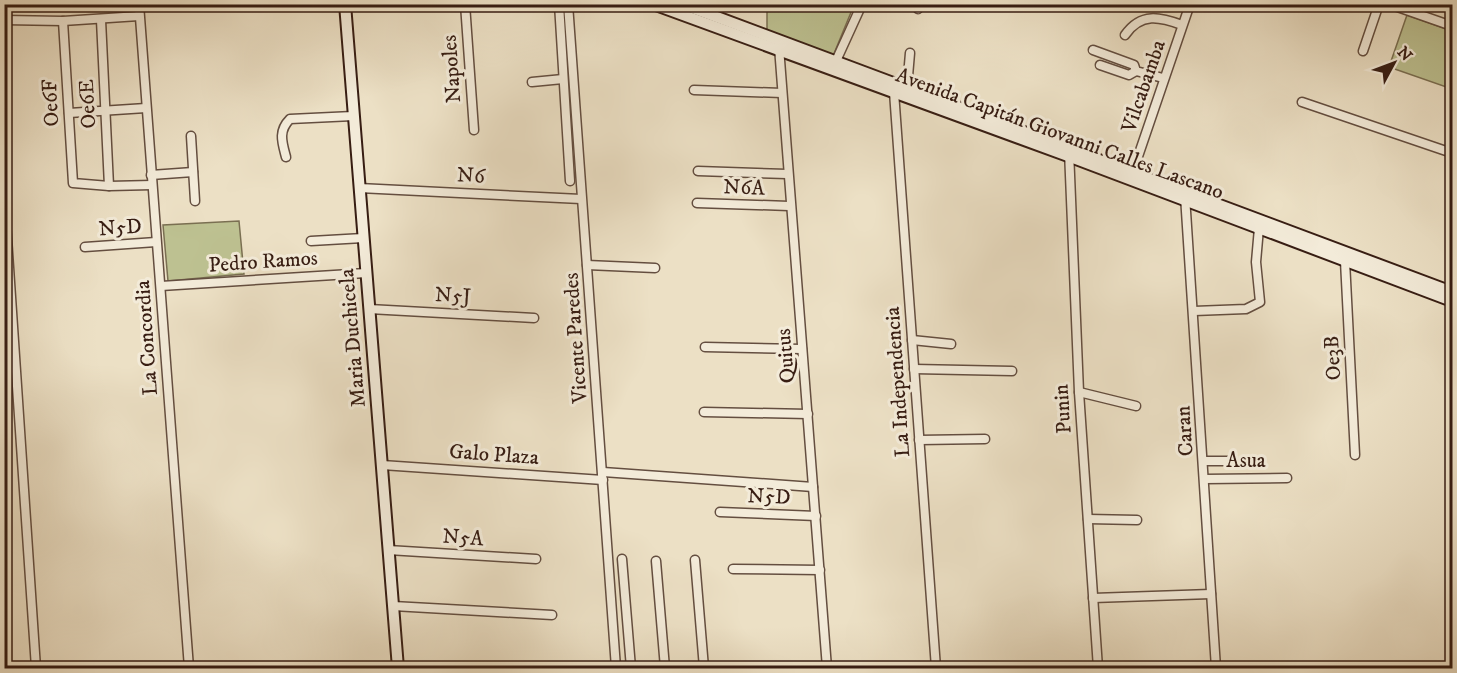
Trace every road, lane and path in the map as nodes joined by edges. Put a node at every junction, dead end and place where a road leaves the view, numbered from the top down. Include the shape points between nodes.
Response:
1 (139, 4) edge
2 (345, 4) edge
3 (465, 4) edge
4 (559, 4) edge
5 (568, 4) edge
6 (682, 4) edge
7 (862, 4) edge
8 (1190, 4) edge
9 (1379, 4) edge
10 (1389, 4) edge
11 (655, 5) edge
12 (140, 16) junction
13 (4, 20) edge
14 (101, 20) junction
15 (63, 21) junction
16 (1182, 25) junction
17 (1452, 26) edge
18 (1125, 35) dead end
19 (780, 46) junction
20 (1093, 50) dead end
21 (1363, 51) dead end
22 (910, 53) dead end
23 (836, 61) junction
24 (1100, 65) dead end
25 (1136, 71) junction
26 (563, 78) junction
27 (1164, 78) junction
28 (532, 82) dead end
29 (907, 88) junction
30 (694, 90) dead end
31 (894, 92) junction
32 (782, 93) junction
33 (1302, 102) dead end
34 (146, 108) junction
35 (106, 109) junction
36 (69, 113) junction
37 (353, 116) junction
38 (474, 130) dead end
39 (191, 136) dead end
40 (1069, 152) junction
41 (1452, 153) edge
42 (286, 158) dead end
43 (698, 171) dead end
44 (193, 172) junction
45 (787, 174) junction
46 (151, 175) junction
47 (1131, 176) junction
48 (570, 182) dead end
49 (152, 185) junction
50 (109, 186) junction
51 (359, 188) junction
52 (4, 193) edge
53 (1185, 196) junction
54 (582, 199) junction
55 (195, 201) dead end
56 (697, 203) dead end
57 (789, 206) junction
58 (1259, 228) junction
59 (363, 238) junction
60 (311, 241) dead end
61 (156, 242) junction
62 (85, 247) dead end
63 (1345, 261) junction
64 (587, 265) junction
65 (655, 268) dead end
66 (366, 273) junction
67 (161, 286) junction
68 (1452, 292) edge
69 (1452, 301) edge
70 (369, 309) junction
71 (1194, 311) junction
72 (534, 318) dead end
73 (912, 340) junction
74 (951, 344) dead end
75 (705, 347) dead end
76 (802, 349) junction
77 (914, 369) junction
78 (1012, 371) dead end
79 (1079, 392) junction
80 (1136, 406) dead end
81 (704, 412) dead end
82 (808, 414) junction
83 (985, 439) dead end
84 (919, 440) junction
85 (1354, 454) dead end
86 (1204, 461) junction
87 (1234, 461) dead end
88 (382, 465) junction
89 (603, 476) junction
90 (1287, 478) dead end
91 (1205, 479) junction
92 (813, 487) junction
93 (720, 512) dead end
94 (816, 516) junction
95 (1088, 519) junction
96 (1137, 520) dead end
97 (388, 550) junction
98 (536, 559) dead end
99 (622, 559) dead end
100 (694, 560) dead end
101 (656, 561) dead end
102 (733, 569) dead end
103 (820, 570) junction
104 (1211, 594) junction
105 (1093, 598) junction
106 (393, 606) junction
107 (552, 615) dead end
108 (36, 669) edge
109 (189, 669) edge
110 (398, 669) edge
111 (616, 669) edge
112 (631, 669) edge
113 (665, 669) edge
114 (704, 669) edge
115 (827, 669) edge
116 (936, 669) edge
117 (1098, 669) edge
118 (1216, 669) edge

1 - 12 street, La Concordia
2 - 37 main road, Maria Duchicela
3 - 38 street, Napoles
4 - 26 street
5 - 54 street, Vicente Paredes
6 - 19 main road, Avenida Capitán Giovanni Calles Lascano
7 - 23 street
8 - 16 street, Vilcabamba
9 - 21 street
10 - 17 street
11 - 19 main road, Avenida Capitán Giovanni Calles Lascano
12 - 14 street
12 - 34 street, La Concordia
13 - 15 street
14 - 15 street
14 - 35 street, Oe6E
15 - 36 street, Oe6F
16 - 18 street via 1152,17 1131,27
16 - 27 street, Vilcabamba
19 - 23 main road, Avenida Capitán Giovanni Calles Lascano
19 - 31 main road, Avenida Capitán Giovanni Calles Lascano
19 - 32 street, Quitus
20 - 25 street via 1134,65
22 - 29 street
23 - 29 main road, Avenida Capitán Giovanni Calles Lascano
24 - 25 street via 1129,75
25 - 27 street
26 - 28 street
26 - 48 street
27 - 47 street, Vilcabamba
29 - 40 main road, Avenida Capitán Giovanni Calles Lascano
30 - 32 street
31 - 40 main road, Avenida Capitán Giovanni Calles Lascano
31 - 73 street, La Independencia
32 - 45 street, Quitus
33 - 41 street
34 - 35 street
34 - 46 street, La Concordia
35 - 36 street
35 - 50 street, Oe6E
36 - 50 street, Oe6F via 73,182
37 - 42 street via 290,119 281,136
37 - 51 main road, Maria Duchicela
39 - 44 street
40 - 47 main road, Avenida Capitán Giovanni Calles Lascano
40 - 79 street, Punin
43 - 45 street
44 - 46 street
44 - 55 street
45 - 57 street, Quitus
46 - 49 street, La Concordia
47 - 53 main road, Avenida Capitán Giovanni Calles Lascano
49 - 50 street
49 - 61 street, La Concordia
51 - 54 street, N6
51 - 59 main road, Maria Duchicela
52 - 108 street
53 - 58 main road, Avenida Capitán Giovanni Calles Lascano
53 - 68 main road, Avenida Capitán Giovanni Calles Lascano
53 - 71 street, Caran
54 - 64 street, Vicente Paredes
56 - 57 street, N6A
57 - 76 street, Quitus
58 - 63 main road, Avenida Capitán Giovanni Calles Lascano
58 - 71 street via 1256,252 1260,302 1246,309
59 - 60 street
59 - 66 main road, Maria Duchicela
61 - 62 street, N5D
61 - 67 street, La Concordia
63 - 69 main road, Avenida Capitán Giovanni Calles Lascano
63 - 85 street, Oe3B
64 - 65 street
64 - 89 street, Vicente Paredes
66 - 67 street, Pedro Ramos
66 - 70 main road, Maria Duchicela
67 - 109 street, La Concordia
70 - 72 street, N5J
70 - 88 main road, Maria Duchicela
71 - 86 street, Caran
73 - 74 street
73 - 77 street, La Independencia
75 - 76 street
76 - 82 street, Quitus
77 - 78 street
77 - 84 street, La Independencia
79 - 80 street
79 - 95 street, Punin
81 - 82 street
82 - 92 street, Quitus
83 - 84 street
84 - 116 street, La Independencia
86 - 87 street
86 - 91 street, Caran
88 - 89 street, Galo Plaza
88 - 97 main road, Maria Duchicela
89 - 92 street, Galo Plaza
89 - 111 street, Vicente Paredes
90 - 91 street, Asua
91 - 104 street, Caran
92 - 94 street, Quitus
93 - 94 street, N5D
94 - 103 street, Quitus
95 - 96 street
95 - 105 street, Punin
97 - 98 street, N5A
97 - 106 main road, Maria Duchicela
99 - 112 street
100 - 114 street
101 - 113 street
102 - 103 street
103 - 115 street, Quitus
104 - 105 street
104 - 118 street, Caran
105 - 117 street, Punin
106 - 107 street
106 - 110 main road, Maria Duchicela

